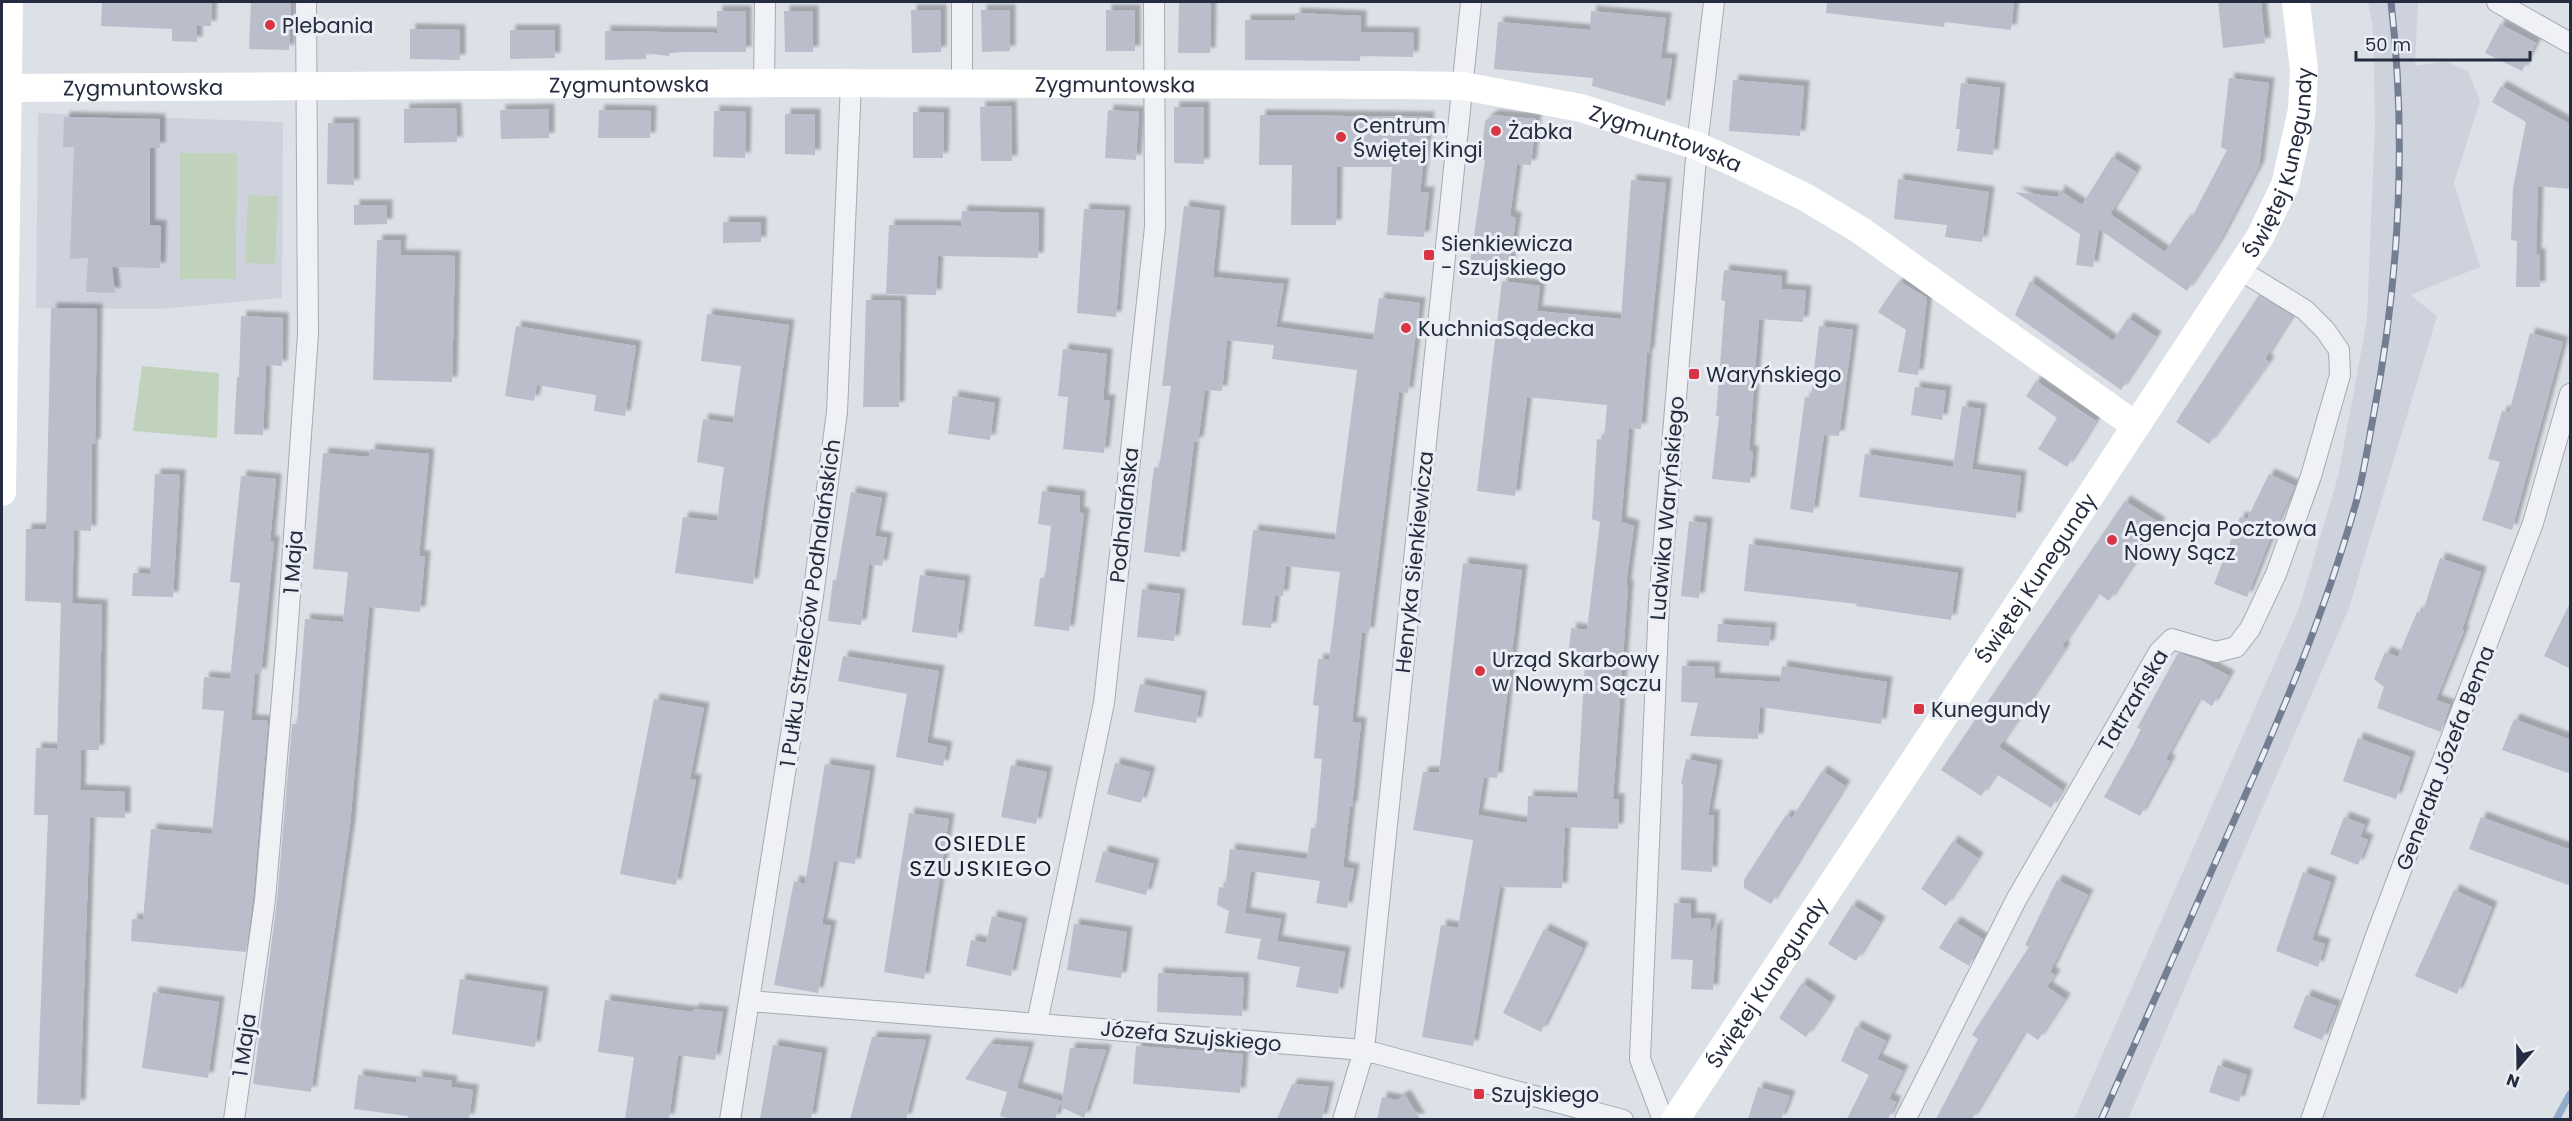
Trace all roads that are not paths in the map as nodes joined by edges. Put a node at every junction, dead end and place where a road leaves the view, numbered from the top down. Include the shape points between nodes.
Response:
1 (9, 2) edge
2 (306, 2) edge
3 (765, 2) edge
4 (962, 2) edge
5 (1154, 2) edge
6 (1471, 2) edge
7 (1714, 2) edge
8 (2296, 2) edge
9 (2497, 2) edge
10 (2571, 43) edge
11 (850, 83) junction
12 (764, 84) junction
13 (962, 84) junction
14 (1154, 85) junction
15 (308, 86) junction
16 (1463, 86) junction
17 (5, 88) edge
18 (1697, 146) junction
19 (2240, 270) junction
20 (2571, 394) edge
21 (2136, 426) junction
22 (2, 492) edge
23 (750, 1001) junction
24 (1037, 1023) junction
25 (1364, 1050) junction
26 (234, 1119) edge
27 (730, 1119) edge
28 (1343, 1119) edge
29 (1623, 1119) edge
30 (1663, 1119) edge
31 (1675, 1119) edge
32 (1905, 1119) edge
33 (2311, 1119) edge

1 - 17 main road
2 - 15 street, 1 Maja
3 - 12 street
4 - 13 street
5 - 14 street, Podhalańska
6 - 16 street, Henryka Sienkiewicza
7 - 18 street, Ludwika Waryńskiego
8 - 19 main road, Świętej Kunegundy via 2305,84 2297,135 2285,184
9 - 10 street
11 - 12 main road, Zygmuntowska
11 - 13 main road, Zygmuntowska
11 - 23 street, 1 Pułku Strzelców Podhalańskich via 837,412 813,596
12 - 15 main road, Zygmuntowska
13 - 14 main road, Zygmuntowska
14 - 16 main road, Zygmuntowska
14 - 24 street, Podhalańska via 1155,227 1104,703
15 - 17 main road, Zygmuntowska
15 - 26 street, 1 Maja via 308,334 286,651 265,900
16 - 18 main road, Zygmuntowska via 1581,108
16 - 25 street, Henryka Sienkiewicza
17 - 22 main road
18 - 21 main road, Zygmuntowska via 1805,196 1860,230
18 - 30 street, Ludwika Waryńskiego via 1659,602 1640,1059
19 - 21 main road, Świętej Kunegundy
19 - 32 street, Tatrzańska via 2305,310 2339,350 2340,375 2311,476 2276,574 2250,629 2236,646 2216,652 2172,639 2159,652 2016,900
20 - 33 street, Generała Józefa Bema via 2530,533 2377,933
21 - 31 main road, Świętej Kunegundy
23 - 24 street, Józefa Szujskiego
23 - 27 street, 1 Pułku Strzelców Podhalańskich
24 - 25 street, Józefa Szujskiego
25 - 28 street, Henryka Sienkiewicza
25 - 29 street, Józefa Szujskiego

